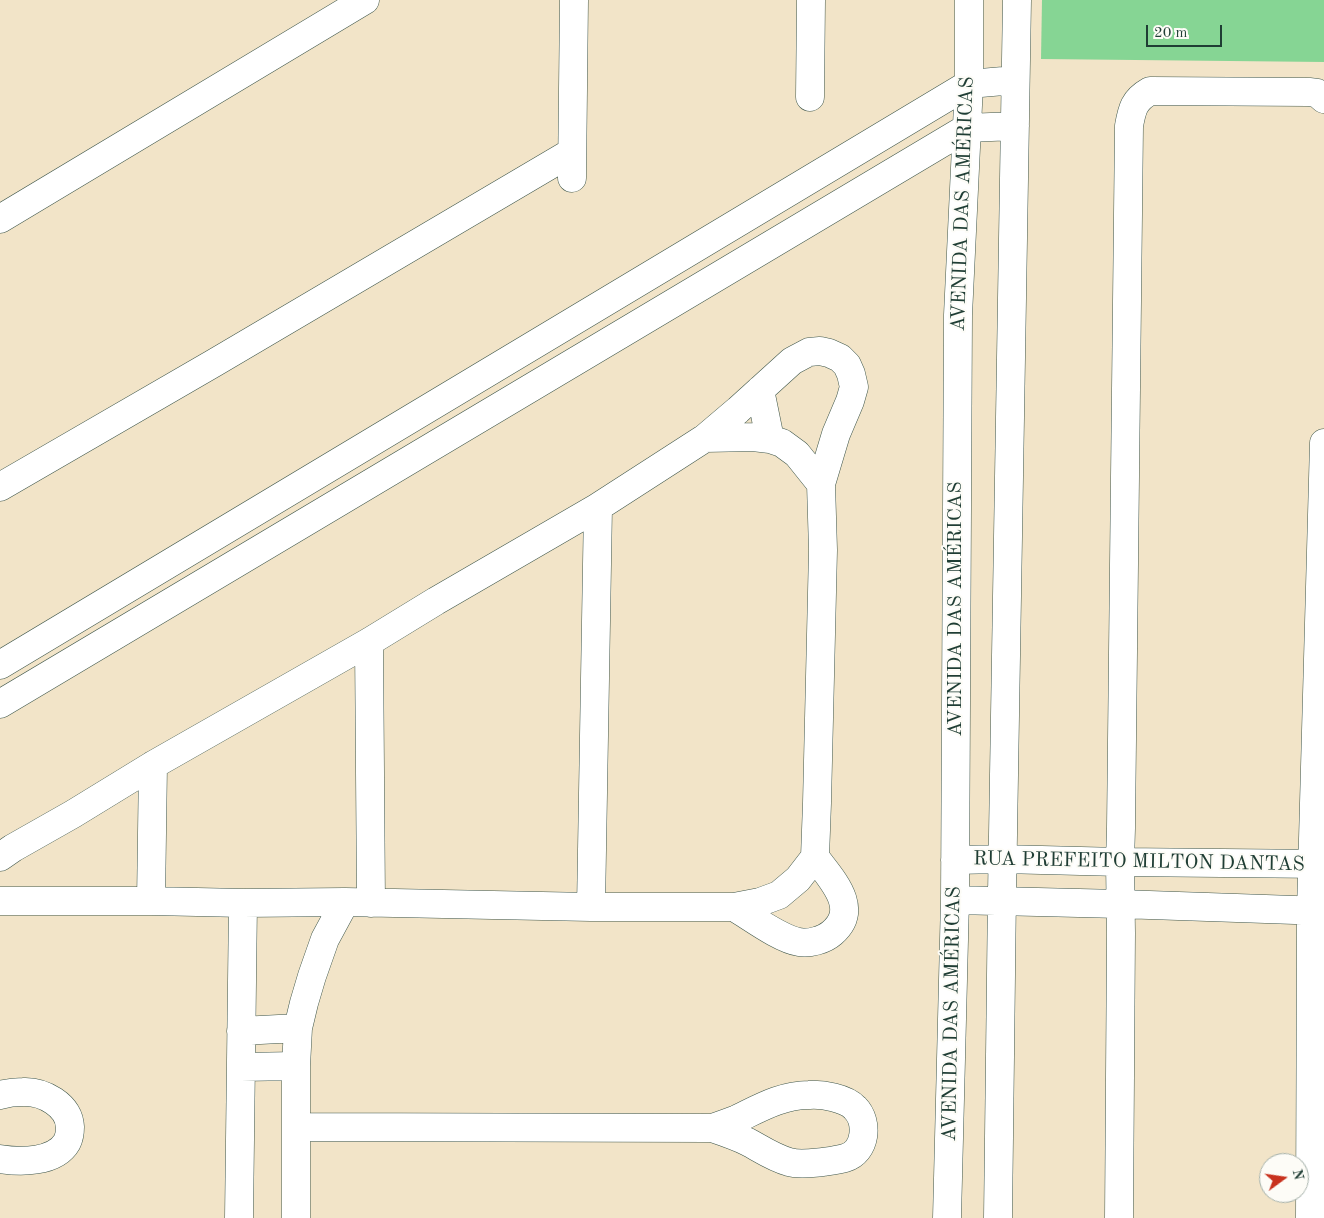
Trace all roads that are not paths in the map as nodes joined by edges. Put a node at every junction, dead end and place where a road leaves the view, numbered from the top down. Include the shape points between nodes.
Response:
1 (365, 0) edge
2 (574, 0) edge
3 (811, 0) edge
4 (969, 0) edge
5 (1017, 0) edge
6 (1016, 80) junction
7 (969, 84) junction
8 (810, 96) dead end
9 (1324, 99) edge
10 (1015, 126) junction
11 (967, 128) junction
12 (572, 152) junction
13 (572, 178) dead end
14 (0, 219) edge
15 (760, 390) junction
16 (706, 438) junction
17 (770, 439) junction
18 (1324, 443) edge
19 (821, 484) junction
20 (0, 487) edge
21 (598, 507) junction
22 (369, 642) junction
23 (0, 665) edge
24 (0, 704) edge
25 (153, 765) junction
26 (0, 857) edge
27 (815, 857) junction
28 (1317, 858) edge
29 (1002, 859) junction
30 (955, 860) junction
31 (1120, 862) junction
32 (779, 895) junction
33 (955, 900) junction
34 (0, 901) edge
35 (150, 901) junction
36 (344, 902) junction
37 (1002, 902) junction
38 (243, 903) junction
39 (372, 903) junction
40 (1120, 904) junction
41 (591, 907) junction
42 (734, 907) junction
43 (1318, 911) edge
44 (778, 933) junction
45 (298, 1028) junction
46 (242, 1031) junction
47 (296, 1066) junction
48 (241, 1067) junction
49 (0, 1095) edge
50 (296, 1126) junction
51 (712, 1128) junction
52 (0, 1159) edge
53 (239, 1218) edge
54 (296, 1218) edge
55 (947, 1218) edge
56 (998, 1218) edge
57 (1119, 1218) edge
58 (1310, 1218) edge

1 - 14 street
2 - 12 street
3 - 8 street
4 - 7 street, AVENIDA DAS AMÉRICAS
5 - 6 street
6 - 7 street
6 - 10 street
7 - 11 street, AVENIDA DAS AMÉRICAS
7 - 23 street
9 - 31 street via 1309,92 1150,92 1143,95 1131,113
10 - 11 street
10 - 29 street
11 - 24 street
11 - 30 street, AVENIDA DAS AMÉRICAS via 958,315
12 - 13 street
12 - 20 street
15 - 16 street
15 - 17 street
15 - 19 street via 792,361 809,352 829,353 847,364 854,387
16 - 17 street
16 - 21 street
17 - 19 street via 797,454
18 - 28 street
19 - 27 street via 823,550
21 - 22 street
21 - 41 street
22 - 25 street
22 - 39 street
25 - 26 street
25 - 35 street
27 - 32 street via 798,879
27 - 44 street via 842,898 844,914 840,924 829,936 806,942
28 - 31 street, RUA PREFEITO MILTON DANTAS
28 - 43 street
29 - 30 street, RUA PREFEITO MILTON DANTAS
29 - 31 street, RUA PREFEITO MILTON DANTAS
29 - 37 street
30 - 33 street, AVENIDA DAS AMÉRICAS
31 - 40 street
32 - 42 street
32 - 44 street
33 - 37 street, RUA PREFEITO MILTON DANTAS
33 - 55 street, AVENIDA DAS AMÉRICAS
34 - 35 street
35 - 38 street
36 - 38 street
36 - 39 street
36 - 45 street via 325,940
37 - 40 street, RUA PREFEITO MILTON DANTAS
37 - 56 street
38 - 46 street
39 - 41 street
40 - 43 street, RUA PREFEITO MILTON DANTAS
40 - 57 street
41 - 42 street
42 - 44 street
43 - 58 street
45 - 46 street
45 - 47 street
46 - 48 street
47 - 48 street
47 - 50 street
48 - 53 street
49 - 52 street via 25,1091 51,1099 67,1115 70,1133 60,1150 48,1157 16,1161
50 - 51 street
50 - 54 street
51 - 51 street via 734,1135 788,1162 800,1163 846,1158 859,1149 863,1138 862,1117 855,1108 824,1095 789,1097

